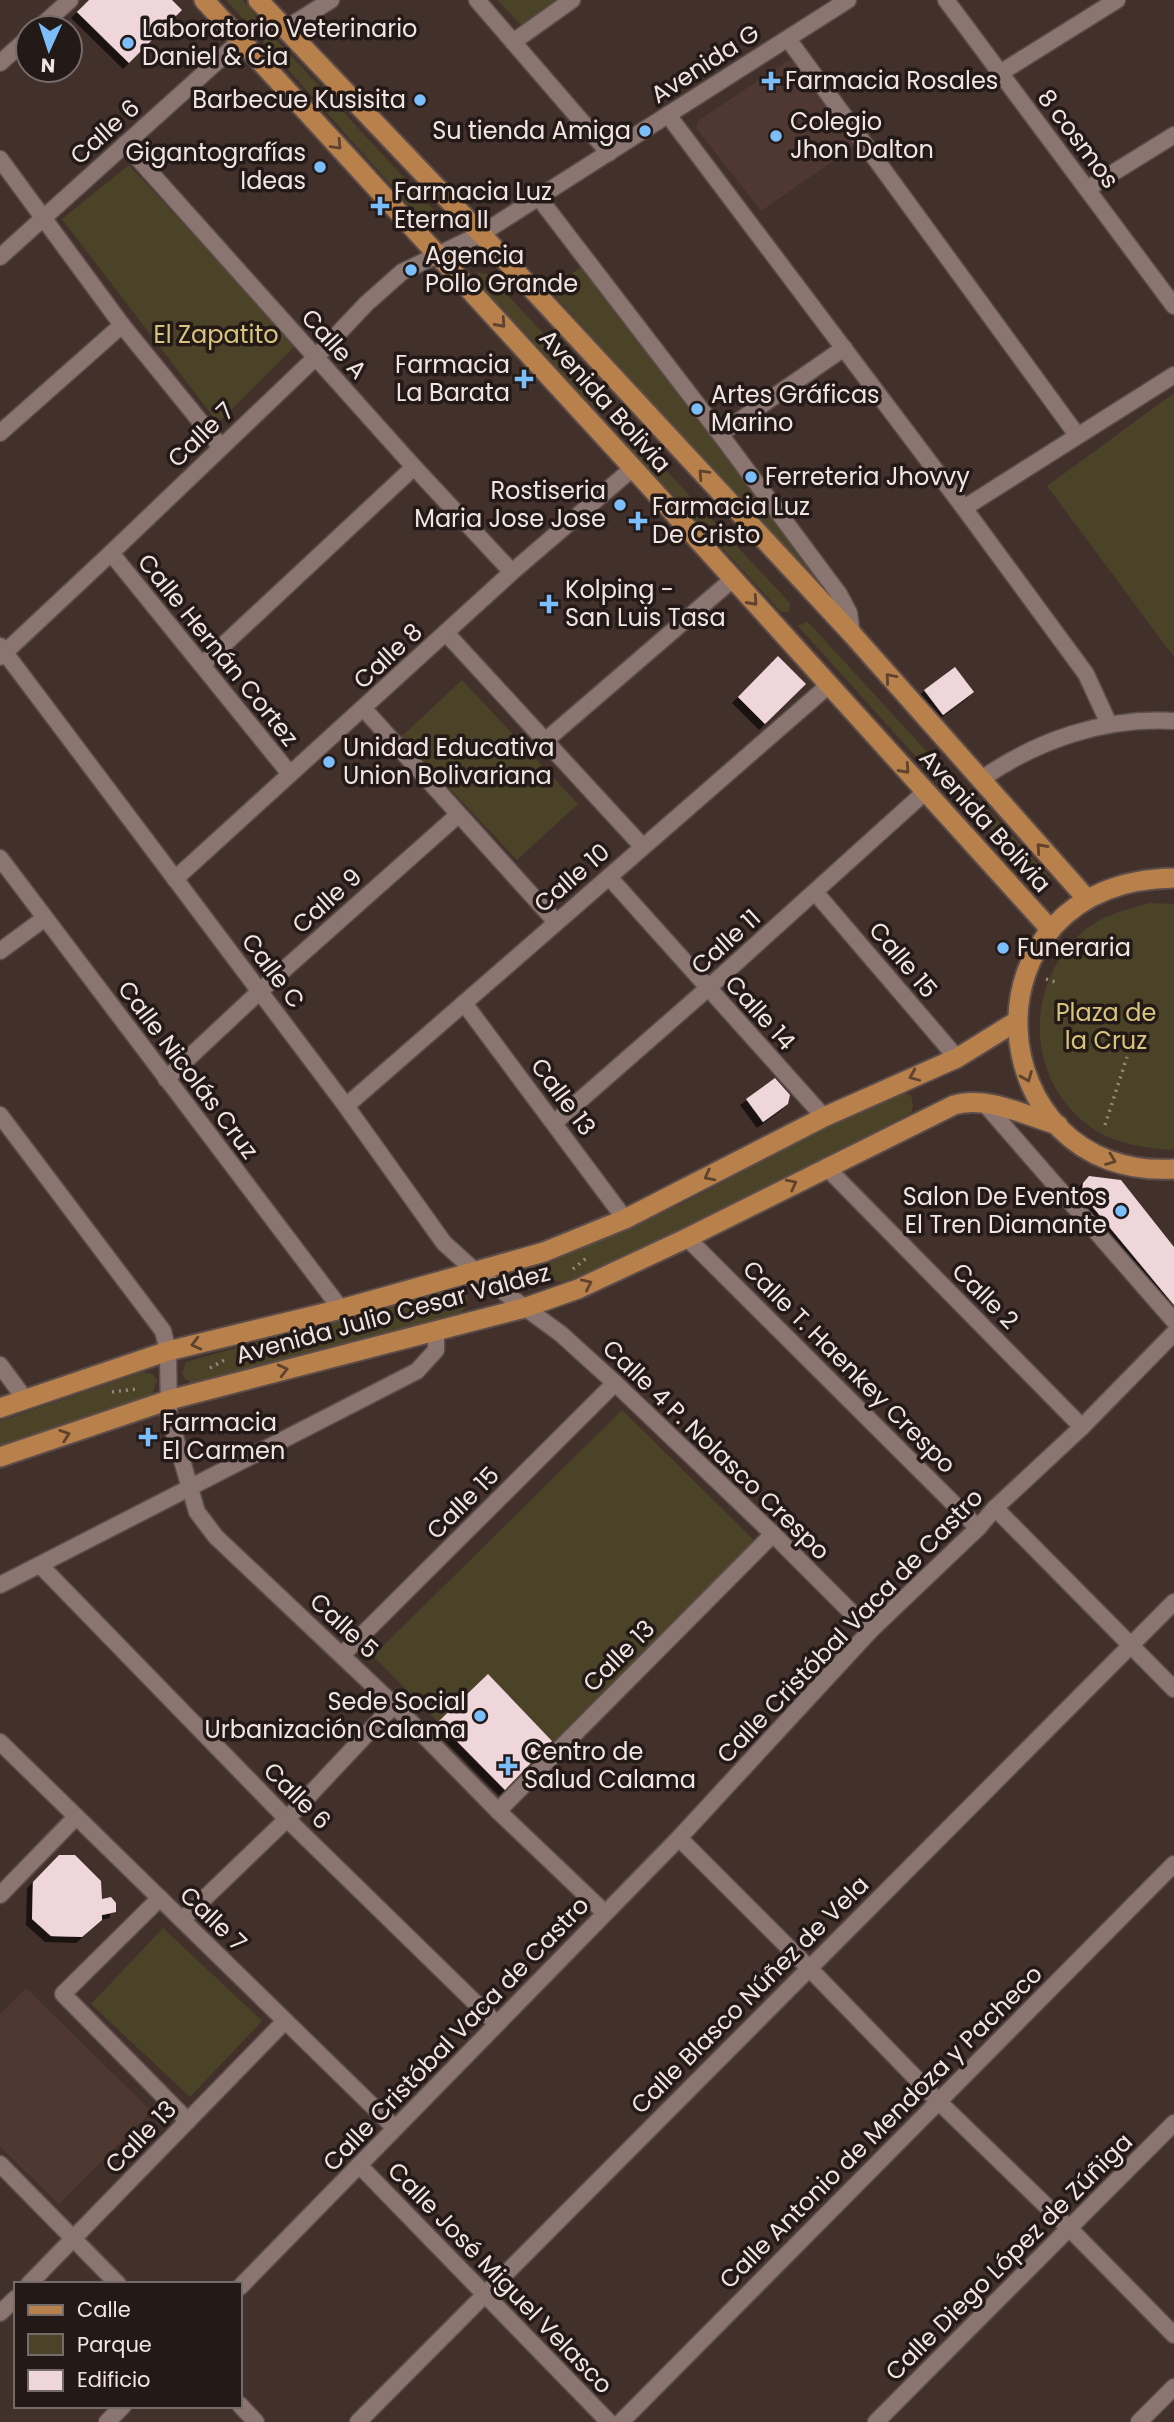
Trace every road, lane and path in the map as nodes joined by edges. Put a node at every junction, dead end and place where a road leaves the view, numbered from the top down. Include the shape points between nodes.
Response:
1 (70, 0) edge
2 (204, 0) edge
3 (258, 0) edge
4 (331, 0) edge
5 (477, 0) edge
6 (572, 0) edge
7 (848, 0) edge
8 (947, 0) edge
9 (1117, 0) edge
10 (54, 14) edge
11 (285, 29) junction
12 (788, 38) junction
13 (241, 40) junction
14 (513, 42) junction
15 (14, 50) edge
16 (0, 63) edge
17 (1000, 73) junction
18 (668, 115) junction
19 (1174, 135) edge
20 (125, 145) junction
21 (609, 153) junction
22 (0, 159) edge
23 (1087, 189) junction
24 (539, 198) junction
25 (42, 219) junction
26 (481, 234) junction
27 (439, 255) junction
28 (0, 257) edge
29 (1173, 302) edge
30 (122, 325) junction
31 (844, 348) junction
32 (316, 357) junction
33 (1174, 375) edge
34 (0, 433) edge
35 (720, 435) junction
36 (1077, 435) junction
37 (221, 447) junction
38 (414, 467) junction
39 (633, 468) junction
40 (964, 509) junction
41 (111, 553) junction
42 (512, 572) junction
43 (733, 579) junction
44 (446, 634) junction
45 (852, 634) junction
46 (2, 652) edge
47 (202, 666) junction
48 (828, 685) junction
49 (364, 709) junction
50 (1174, 720) edge
51 (1109, 724) junction
52 (545, 741) junction
53 (290, 775) junction
54 (980, 780) junction
55 (925, 792) junction
56 (458, 815) junction
57 (643, 847) junction
58 (0, 859) edge
59 (608, 877) junction
60 (1174, 878) edge
61 (175, 879) junction
62 (815, 892) junction
63 (1087, 899) junction
64 (45, 918) junction
65 (556, 922) junction
66 (1051, 930) junction
67 (0, 951) edge
68 (707, 989) junction
69 (260, 991) junction
70 (464, 1003) junction
71 (1017, 1021) junction
72 (1127, 1057) dead end
73 (957, 1058) junction
74 (166, 1079) junction
75 (984, 1103) junction
76 (346, 1106) junction
77 (0, 1115) edge
78 (824, 1117) junction
79 (554, 1123) junction
80 (1058, 1125) junction
81 (1105, 1125) dead end
82 (826, 1167) junction
83 (1174, 1169) edge
84 (625, 1219) junction
85 (687, 1238) junction
86 (475, 1271) junction
87 (524, 1308) junction
88 (341, 1309) junction
89 (1174, 1321) edge
90 (436, 1331) junction
91 (1174, 1333) edge
92 (168, 1350) junction
93 (0, 1365) edge
94 (615, 1383) junction
95 (25, 1399) junction
96 (169, 1400) junction
97 (0, 1408) edge
98 (1082, 1427) junction
99 (0, 1457) edge
100 (188, 1489) junction
101 (995, 1508) junction
102 (978, 1528) junction
103 (773, 1534) junction
104 (40, 1565) junction
105 (0, 1585) edge
106 (1174, 1602) edge
107 (870, 1632) junction
108 (1130, 1646) junction
109 (342, 1656) junction
110 (1174, 1689) edge
111 (394, 1705) junction
112 (0, 1742) edge
113 (498, 1811) junction
114 (76, 1816) junction
115 (287, 1819) junction
116 (679, 1838) junction
117 (1174, 1864) edge
118 (0, 1895) edge
119 (160, 1898) junction
120 (605, 1913) junction
121 (182, 1920) junction
122 (809, 1968) junction
123 (285, 2021) junction
124 (497, 2024) junction
125 (939, 2102) junction
126 (188, 2120) junction
127 (1174, 2123) edge
128 (395, 2128) junction
129 (0, 2164) edge
130 (359, 2165) junction
131 (1070, 2229) junction
132 (73, 2239) junction
133 (31, 2282) edge
134 (116, 2282) edge
135 (242, 2285) edge
136 (484, 2294) junction
137 (14, 2300) edge
138 (0, 2314) edge
139 (1174, 2335) edge
140 (1174, 2387) edge
141 (242, 2407) edge
142 (120, 2408) edge
143 (107, 2422) edge
144 (256, 2422) edge
145 (358, 2422) edge
146 (609, 2422) edge
147 (621, 2422) edge
148 (876, 2422) edge
149 (1139, 2422) edge

1 - 10 street
2 - 13 main road, Avenida Bolivia
3 - 11 main road, Avenida Bolivia
4 - 11 street
5 - 14 street
6 - 14 street
7 - 12 street, Avenida G
8 - 17 street, 8 cosmos
9 - 17 street
11 - 26 main road, Avenida Bolivia
12 - 18 street, Avenida G
12 - 36 street
13 - 20 street, Calle 6
13 -> 27 main road, Avenida Bolivia
14 - 21 street
15 - 16 street
17 - 23 street, 8 cosmos
18 - 21 street, Avenida G
18 - 31 street
19 - 23 street
20 - 25 street, Calle 6
20 - 32 street, Calle A
21 - 24 street, Avenida G
22 - 25 street
23 - 29 street, 8 cosmos
24 - 26 street, Avenida G
24 - 35 street
25 - 28 street, Calle 6
25 - 30 street
26 - 27 street, Avenida G
45 -> 26 main road, Avenida Bolivia
27 - 32 street, Calle 7 via 402,272
27 -> 39 main road, Avenida Bolivia
30 - 34 street
30 - 37 street
31 - 35 street
31 - 40 street
32 - 37 street, Calle 7
32 - 38 street, Calle A
33 - 36 street
35 - 45 street via 839,594 849,613
36 - 40 street
37 - 41 street, Calle 7
38 - 42 street, Calle A
38 - 47 street
39 - 42 street, Calle 8
39 - 43 main road, Avenida Bolivia
40 - 51 street via 1086,674
41 - 46 street, Calle 7
41 - 47 street, Calle Hernán Cortez
42 - 44 street, Calle 8
43 -> 48 main road, Avenida Bolivia
43 - 52 street
44 - 49 street, Calle 8
44 - 52 street
54 -> 45 main road, Avenida Bolivia
46 - 61 street, Calle C
47 - 53 street, Calle Hernán Cortez
48 -> 55 main road, Avenida Bolivia
48 - 57 street, Calle 10
49 - 53 street, Calle 8
49 - 56 street
50 - 51 street
51 - 54 street via 1038,745
52 - 57 street
53 - 61 street, Calle 8
63 -> 54 main road, Avenida Bolivia
55 - 62 street, Calle 11
55 - 66 main road, Avenida Bolivia
56 - 65 street
56 - 69 street, Calle 9
57 - 59 street, Calle 10
58 - 64 street, Calle Nicolás Cruz
59 - 65 street, Calle 10
59 - 68 street, Calle 14
60 - 63 main road via 1126,882
61 - 69 street, Calle C
62 - 68 street, Calle 11
62 - 73 street, Calle 15
63 - 66 main road
64 - 67 street
64 - 74 street, Calle Nicolás Cruz
65 - 70 street, Calle 10
66 - 71 main road via 1026,972
68 - 78 street, Calle 14
68 - 79 street, Calle 11
69 - 74 street, Calle 9
69 - 76 street, Calle C
70 - 76 street, Calle 10
70 - 79 street, Calle 13
71 - 73 main road, Avenida Julio Cesar Valdez
71 -> 80 main road via 1023,1066 1037,1098
72 - 81 path
73 -> 78 main road, Avenida Julio Cesar Valdez
74 - 88 street, Calle Nicolás Cruz
75 - 80 main road, Avenida Julio Cesar Valdez
75 - 82 main road, Avenida Julio Cesar Valdez via 954,1105
75 - 89 street
76 - 86 street, Calle C via 444,1243
77 - 92 street via 163,1331
78 -> 84 main road, Avenida Julio Cesar Valdez
79 - 84 street, Calle 13
80 -> 83 main road via 1094,1153 1115,1162
85 -> 82 main road, Avenida Julio Cesar Valdez
82 - 98 street, Calle 2
84 - 86 main road, Avenida Julio Cesar Valdez via 544,1252
87 -> 85 main road, Avenida Julio Cesar Valdez via 578,1289
85 - 102 street, Calle T. Haenkey Crespo
86 - 87 street, Calle C
86 - 88 main road, Avenida Julio Cesar Valdez
87 - 90 main road, Avenida Julio Cesar Valdez
87 - 94 street, Calle 4 P. Nolasco Crespo
88 -> 92 main road, Avenida Julio Cesar Valdez
96 -> 90 main road, Avenida Julio Cesar Valdez
90 - 100 street via 436,1350 417,1371
91 - 98 street, Calle Cristóbal Vaca de Castro
92 - 95 main road, Avenida Julio Cesar Valdez
92 - 96 street, Calle 5
93 - 95 street
94 - 103 street, Calle 4 P. Nolasco Crespo
94 - 109 street, Calle 15
95 - 97 main road, Avenida Julio Cesar Valdez
99 -> 96 main road, Avenida Julio Cesar Valdez
96 - 100 street, Calle 5
98 - 101 street, Calle Cristóbal Vaca de Castro
100 - 104 street
100 - 109 street, Calle 5 via 197,1512 216,1537
101 - 102 street, Calle Cristóbal Vaca de Castro
101 - 108 street
102 - 107 street, Calle Cristóbal Vaca de Castro
103 - 107 street, Calle 4 P. Nolasco Crespo
103 - 113 street, Calle 13
104 - 105 street
104 - 115 street, Calle 6
106 - 108 street, Calle Blasco Núñez de Vela
107 - 116 street, Calle Cristóbal Vaca de Castro
108 - 110 street
108 - 122 street, Calle Blasco Núñez de Vela
109 - 111 street, Calle 5
111 - 113 street, Calle 5
111 - 115 street
112 - 114 street, Calle 7
113 - 120 street, Calle 5
114 - 118 street
114 - 119 street, Calle 7
115 - 121 street
115 - 124 street, Calle 6
116 - 120 street, Calle Cristóbal Vaca de Castro
116 - 122 street
117 - 125 street, Calle Antonio de Mendoza y Pacheco
119 - 121 street, Calle 7
119 - 126 street via 63,1994
120 - 124 street, Calle Cristóbal Vaca de Castro
121 - 123 street, Calle 7
122 - 125 street
122 - 136 street, Calle Blasco Núñez de Vela
123 - 126 street, Calle 13
123 - 128 street, Calle 7
124 - 128 street, Calle Cristóbal Vaca de Castro
125 - 131 street
125 - 147 street, Calle Antonio de Mendoza y Pacheco
126 - 132 street, Calle 13
127 - 131 street, Calle Diego López de Zúñiga
128 - 130 street, Calle Cristóbal Vaca de Castro
129 - 132 street
130 - 135 street, Calle Cristóbal Vaca de Castro
130 - 136 street, Calle José Miguel Velasco
131 - 139 street
131 - 148 street, Calle Diego López de Zúñiga
132 - 133 street, Calle 13
132 - 134 street
136 - 145 street, Calle Blasco Núñez de Vela
136 - 146 street, Calle José Miguel Velasco
137 - 138 street
140 - 149 street
141 - 144 street
142 - 143 street

